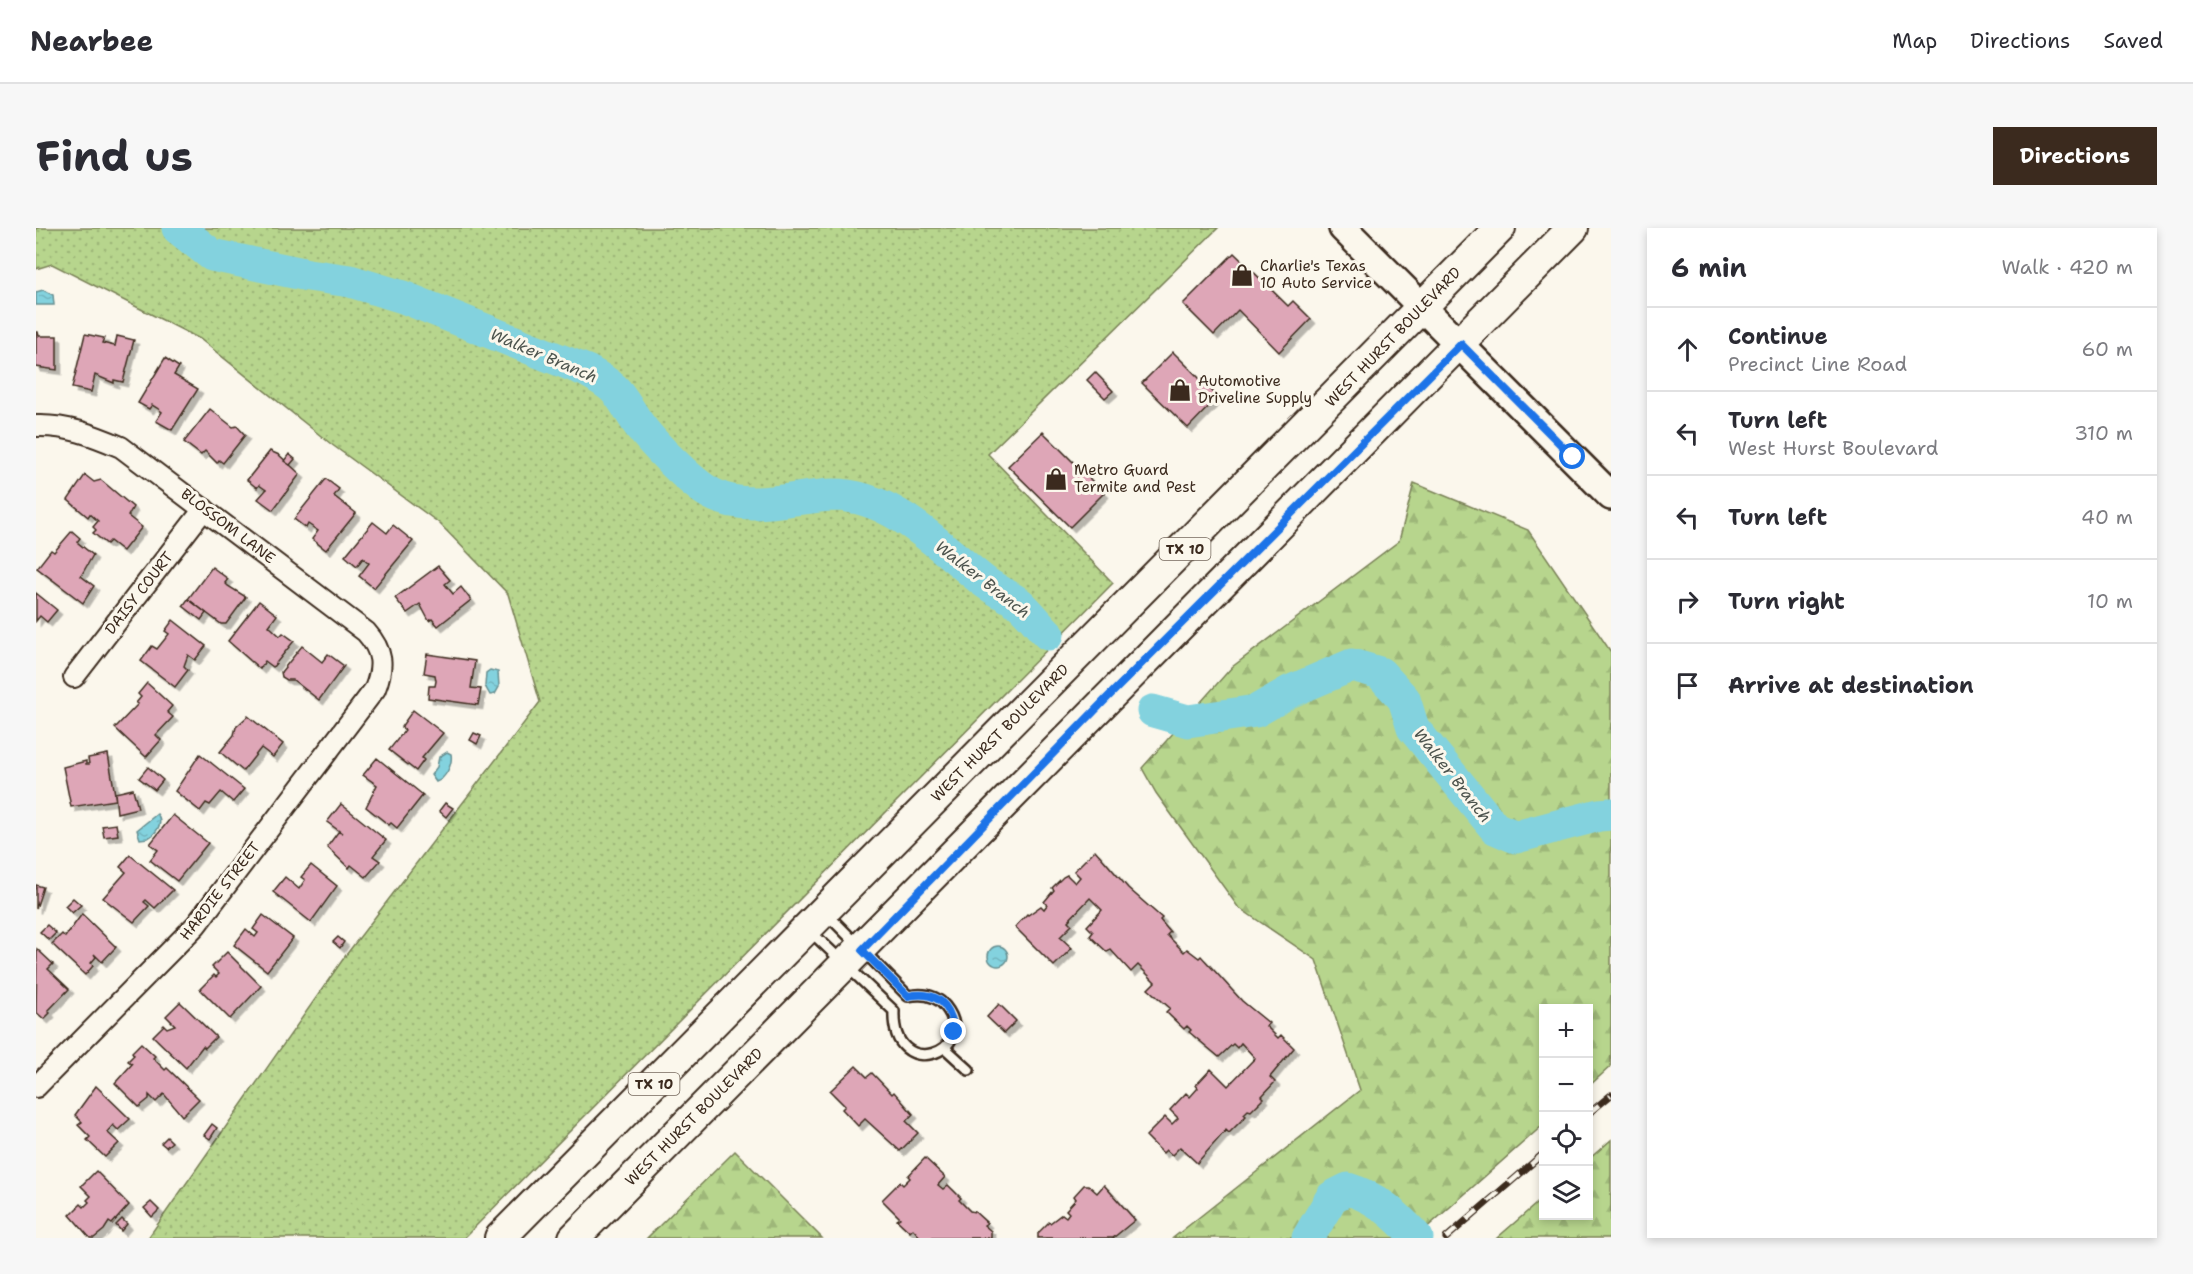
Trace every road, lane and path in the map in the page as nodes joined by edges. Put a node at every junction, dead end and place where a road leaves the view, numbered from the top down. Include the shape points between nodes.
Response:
1 (1343, 228) edge
2 (1500, 228) edge
3 (1572, 228) edge
4 (1422, 307) junction
5 (1461, 344) junction
6 (36, 426) edge
7 (1611, 496) edge
8 (204, 508) junction
9 (381, 675) joint
10 (74, 677) dead end
11 (816, 920) junction
12 (854, 958) junction
13 (908, 996) junction
14 (894, 1011) junction
15 (945, 1048) junction
16 (969, 1070) dead end
17 (36, 1087) edge
18 (501, 1238) edge
19 (574, 1238) edge

1 - 4 main road
2 - 4 main road, WEST HURST BOULEVARD / TX 10
3 - 5 main road, WEST HURST BOULEVARD
4 - 5 main road
4 - 11 main road, WEST HURST BOULEVARD / TX 10
5 - 7 main road
5 - 12 main road, WEST HURST BOULEVARD
6 - 8 street, BLOSSOM LANE via 62,426 121,447
8 - 9 street, BLOSSOM LANE via 366,632 382,658
8 - 10 street, DAISY COURT
9 - 17 street, HARDIE STREET via 375,689 196,925
11 - 12 lane
11 - 12 lane
11 - 18 main road, WEST HURST BOULEVARD / TX 10
12 - 13 lane
12 - 14 lane
12 - 19 main road, WEST HURST BOULEVARD
13 - 14 lane
13 - 15 lane via 922,993 940,1000 952,1014 954,1032
14 - 15 lane via 893,1029 900,1044 914,1054 928,1055
15 - 16 lane

